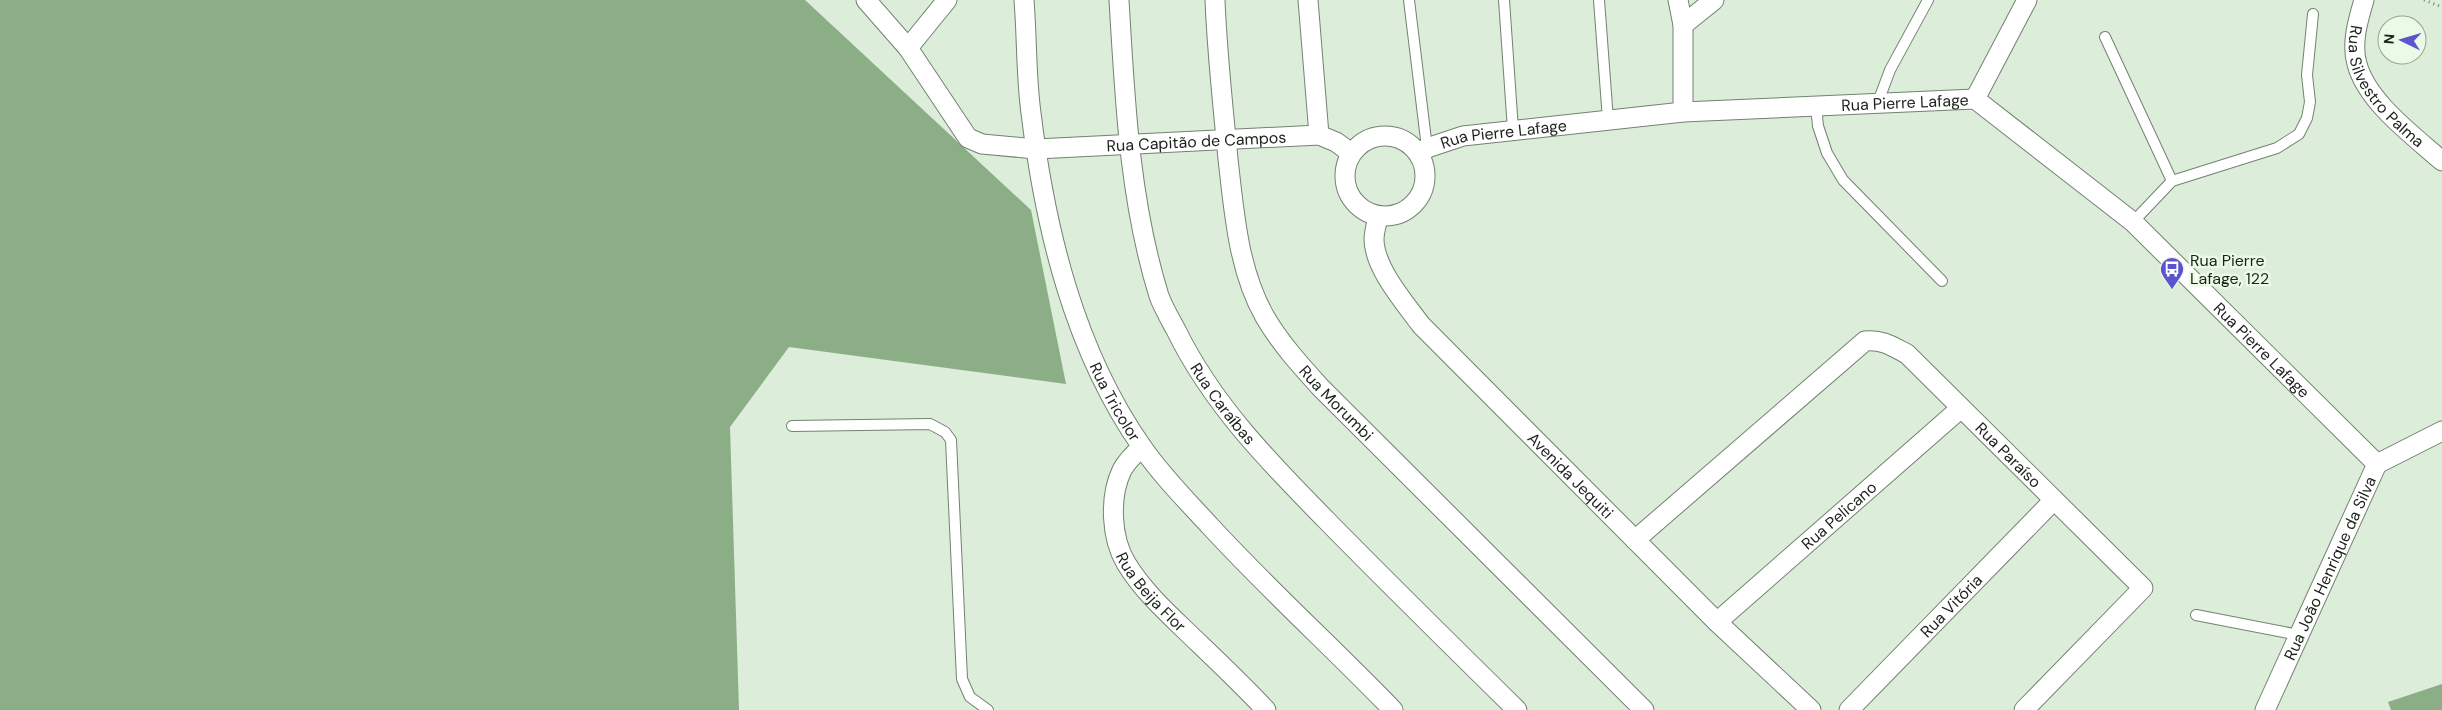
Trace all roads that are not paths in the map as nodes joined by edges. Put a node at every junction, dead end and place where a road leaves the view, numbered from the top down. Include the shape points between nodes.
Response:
1 (866, 0) edge
2 (1024, 0) edge
3 (1119, 0) edge
4 (1215, 0) edge
5 (1308, 0) edge
6 (1409, 0) edge
7 (1504, 0) edge
8 (1599, 0) edge
9 (1678, 0) edge
10 (1714, 0) edge
11 (1928, 0) edge
12 (2027, 0) edge
13 (2364, 0) edge
14 (945, 1) edge
15 (2312, 14) dead end
16 (1683, 25) junction
17 (2105, 37) dead end
18 (908, 48) junction
19 (1975, 99) junction
20 (1878, 102) junction
21 (1816, 106) junction
22 (1683, 112) junction
23 (1608, 120) junction
24 (1514, 130) junction
25 (1319, 135) junction
26 (1226, 141) junction
27 (1128, 144) junction
28 (1036, 148) junction
29 (1423, 151) junction
30 (1352, 153) junction
31 (2442, 161) edge
32 (2172, 181) junction
33 (1378, 216) junction
34 (2133, 222) junction
35 (1942, 281) dead end
36 (1961, 408) junction
37 (792, 426) dead end
38 (2442, 431) edge
39 (1142, 447) junction
40 (2377, 464) junction
41 (2054, 500) junction
42 (1635, 540) junction
43 (2196, 615) dead end
44 (1717, 622) junction
45 (2299, 636) junction
46 (1790, 704) edge
47 (988, 710) edge
48 (1266, 710) edge
49 (1393, 710) edge
50 (1517, 710) edge
51 (1644, 710) edge
52 (1811, 710) edge
53 (1849, 710) edge
54 (2024, 710) edge
55 (2265, 710) edge

1 - 18 street, Rua Capitão de Campos
2 - 28 street, Rua Tricolor
3 - 27 street, Rua Caraíbas
4 - 26 street, Rua Morumbi
5 - 25 street
6 - 29 lane
7 - 24 lane
8 - 23 lane
9 - 16 street
10 - 16 street
11 - 20 lane via 1890,70
12 - 19 street
13 - 31 street, Rua Silvestro Palma via 2358,21 2356,64 2366,85 2392,117
14 - 18 street
15 - 32 lane via 2307,75 2310,102 2299,134 2277,148
16 - 22 street
17 - 32 lane
18 - 28 street, Rua Capitão de Campos via 968,138 982,144
19 - 20 street, Rua Pierre Lafage
19 - 34 street, Rua Pierre Lafage
20 - 21 street, Rua Pierre Lafage
21 - 22 street, Rua Pierre Lafage
21 - 35 lane via 1818,126 1827,153 1843,180
22 - 23 street, Rua Pierre Lafage
23 - 24 street, Rua Pierre Lafage
24 - 29 street, Rua Pierre Lafage via 1464,136
25 - 26 street, Rua Capitão de Campos
25 - 30 street, Rua Capitão de Campos
26 - 27 street, Rua Capitão de Campos
26 - 51 street, Rua Morumbi via 1238,236 1248,276 1264,316 1284,346 1321,388
27 - 28 street, Rua Capitão de Campos
27 - 50 street, Rua Caraíbas via 1141,226 1160,298 1183,345 1213,394 1254,446
28 - 39 street, Rua Tricolor via 1060,264 1081,330 1109,392
29 - 30 street via 1400,138 1386,135 1361,143
29 - 33 street via 1425,180 1422,193 1404,212
30 - 33 street via 1344,178 1348,192 1355,203
32 - 34 lane
33 - 42 street, Avenida Jequiti via 1374,239 1376,254 1390,282 1421,325
34 - 40 street, Rua Pierre Lafage
36 - 41 street, Rua Paraíso
36 - 42 street, Rua Paraíso via 1907,354 1889,344 1865,341
36 - 44 street, Rua Pelicano
37 - 47 lane via 930,424 945,432 951,440 962,679 970,697
38 - 40 street, Rua João Henrique da Silva
39 - 48 street, Rua Beija Flor via 1121,472 1116,490 1116,535 1126,562 1154,600
39 - 49 street, Rua Tricolor via 1176,490 1259,578
40 - 45 street, Rua João Henrique da Silva
41 - 53 street, Rua Vitória
41 - 54 street, Rua Paraíso via 2143,588
42 - 44 street, Avenida Jequiti
43 - 45 lane
44 - 46 street, Avenida Jequiti
45 - 55 street, Rua João Henrique da Silva
46 - 52 street, Avenida Jequiti

